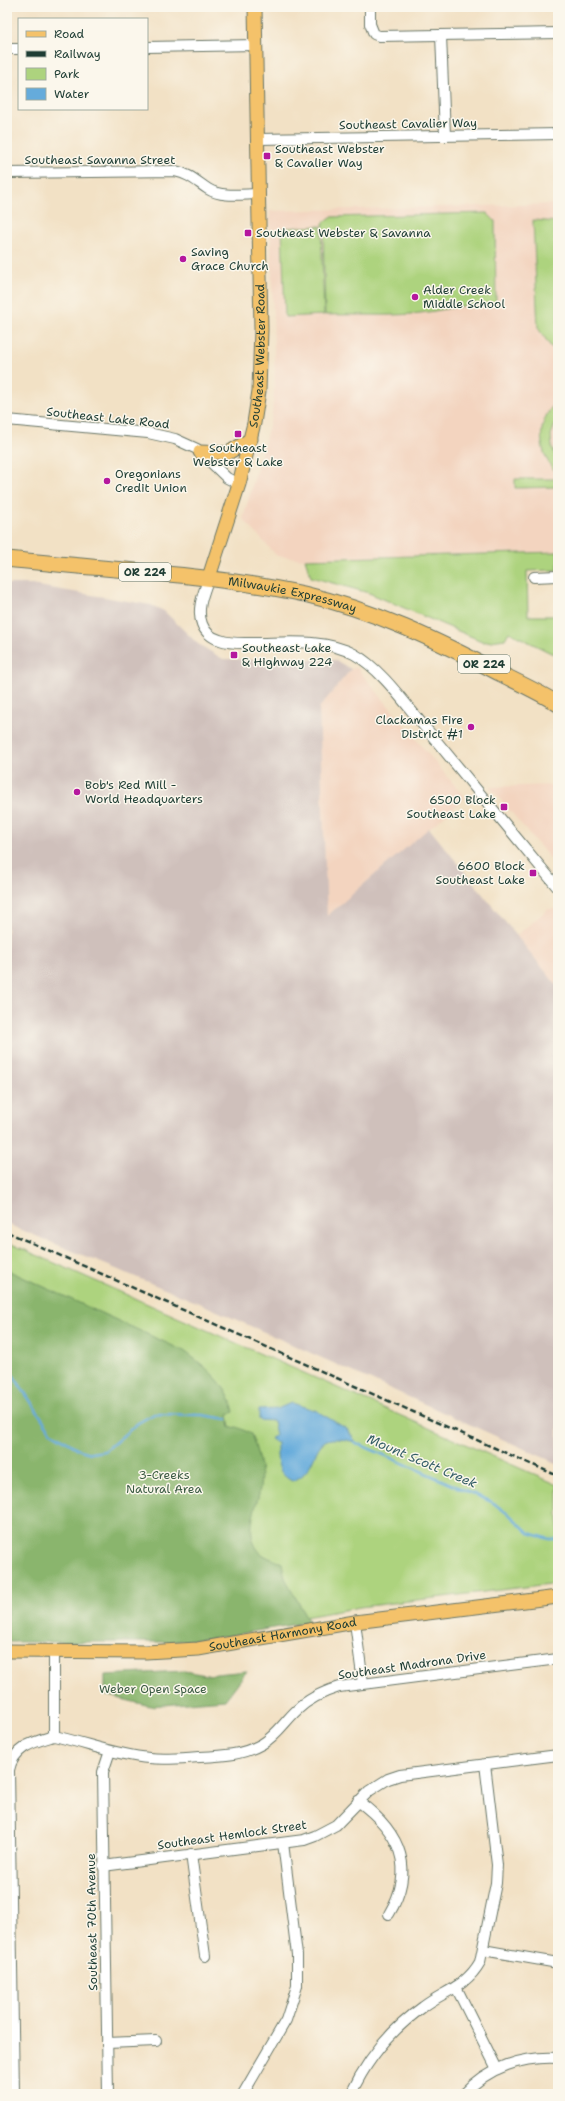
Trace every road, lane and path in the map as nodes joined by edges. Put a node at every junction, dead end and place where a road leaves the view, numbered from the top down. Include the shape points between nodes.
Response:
1 (255, 7) edge
2 (370, 7) edge
3 (558, 34) edge
4 (441, 36) junction
5 (256, 45) junction
6 (148, 47) edge
7 (7, 49) edge
8 (18, 49) edge
9 (558, 134) edge
10 (445, 136) junction
11 (258, 139) junction
12 (7, 173) edge
13 (259, 194) junction
14 (7, 420) edge
15 (251, 439) junction
16 (200, 452) junction
17 (239, 484) junction
18 (7, 559) edge
19 (558, 576) edge
20 (209, 577) junction
21 (534, 577) dead end
22 (558, 704) edge
23 (558, 888) edge
24 (558, 1597) edge
25 (355, 1622) junction
26 (7, 1651) edge
27 (54, 1651) junction
28 (558, 1659) edge
29 (363, 1683) junction
30 (54, 1736) junction
31 (110, 1750) junction
32 (558, 1755) edge
33 (485, 1764) junction
34 (358, 1801) junction
35 (283, 1843) junction
36 (191, 1854) junction
37 (103, 1866) junction
38 (389, 1914) dead end
39 (483, 1950) junction
40 (205, 1956) dead end
41 (558, 1962) edge
42 (456, 1987) junction
43 (156, 2042) dead end
44 (107, 2043) junction
45 (558, 2058) edge
46 (497, 2069) junction
47 (14, 2094) edge
48 (108, 2094) edge
49 (244, 2094) edge
50 (351, 2094) edge
51 (464, 2094) edge

1 - 5 main road, Southeast Webster Road
2 - 4 street via 374,34
3 - 4 street
4 - 10 street
5 - 6 street
5 - 11 main road, Southeast Webster Road
7 - 8 street
9 - 10 street, Southeast Cavalier Way
10 - 11 street, Southeast Cavalier Way
11 - 13 main road, Southeast Webster Road
12 - 13 street, Southeast Savanna Street via 176,171 191,176 219,194
13 - 15 main road, Southeast Webster Road via 260,367
14 - 16 street, Southeast Lake Road via 157,434 188,444
15 - 16 main road via 228,453
15 - 17 main road, Southeast Webster Road
16 - 17 street, Southeast Lake Road via 227,478
17 - 20 main road, Southeast Webster Road
18 - 20 highway, Milwaukie Expressway / OR 224
19 - 21 street
20 - 22 highway, Milwaukie Expressway / OR 224 via 305,594 366,612 408,628 472,658
20 - 23 street via 200,614 202,625 214,638 227,642 300,642 332,647 351,653 369,664
24 - 25 main road, Southeast Harmony Road
25 - 27 main road, Southeast Harmony Road via 192,1650
25 - 29 street
26 - 27 main road, Southeast Harmony Road
27 - 30 street
28 - 29 street, Southeast Madrona Drive
29 - 31 street, Southeast Madrona Drive via 339,1686 316,1696 297,1709 269,1739 240,1753 163,1759 136,1757
30 - 31 street, Southeast Madrona Drive
30 - 47 street via 23,1746 13,1757 9,1770
31 - 37 street, Southeast 70th Avenue via 102,1772
32 - 33 street, Southeast Hemlock Street
33 - 34 street, Southeast Hemlock Street via 400,1775 378,1784
33 - 39 street via 497,1865
34 - 35 street, Southeast Hemlock Street via 344,1817 325,1831 304,1840
34 - 38 street via 386,1825 398,1848 402,1865 401,1881 397,1898
35 - 36 street, Southeast Hemlock Street
35 - 49 street via 297,1955 297,1986 286,2020
36 - 37 street, Southeast Hemlock Street
36 - 40 street
37 - 44 street, Southeast 70th Avenue
39 - 41 street
39 - 42 street via 474,1972
42 - 46 street
42 - 50 street via 423,2006 391,2034 366,2067
43 - 44 street
44 - 48 street, Southeast 70th Avenue
45 - 46 street via 531,2058
46 - 51 street

